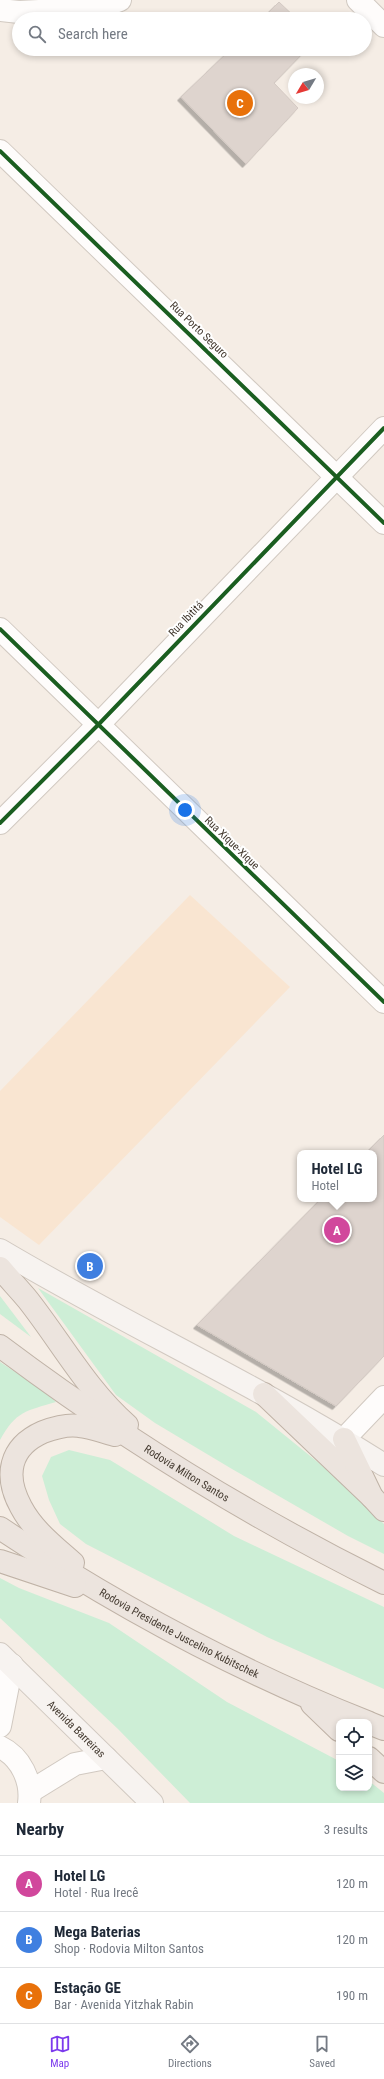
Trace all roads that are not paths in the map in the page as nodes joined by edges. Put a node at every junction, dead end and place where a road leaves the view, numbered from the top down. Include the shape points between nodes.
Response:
1 (120, 0) edge
2 (358, 0) edge
3 (0, 10) edge
4 (370, 12) edge
5 (372, 14) edge
6 (384, 26) edge
7 (0, 152) edge
8 (384, 428) edge
9 (337, 476) junction
10 (384, 523) edge
11 (0, 629) edge
12 (98, 725) junction
13 (0, 823) edge
14 (384, 1002) edge
15 (0, 1250) edge
16 (0, 1268) edge
17 (0, 1346) edge
18 (264, 1394) junction
19 (384, 1396) edge
20 (344, 1439) junction
21 (131, 1440) junction
22 (168, 1462) junction
23 (384, 1465) edge
24 (378, 1503) edge
25 (0, 1528) edge
26 (0, 1561) edge
27 (384, 1582) edge
28 (117, 1601) junction
29 (6, 1660) edge
30 (304, 1697) junction
31 (360, 1719) edge
32 (372, 1724) edge
33 (0, 1726) edge
34 (336, 1727) edge
35 (384, 1728) edge
36 (0, 1747) edge
37 (106, 1758) junction
38 (372, 1761) edge
39 (384, 1772) edge
40 (30, 1797) edge
41 (152, 1803) edge

1 - 3 street via 99,8 19,12
2 - 4 street
5 - 6 street
7 - 9 street, Rua Porto Seguro
8 - 9 street, Rua Ibititá
9 - 10 street, Rua Porto Seguro
9 - 12 street, Rua Ibititá
11 - 12 street, Rua Xique-Xique
12 - 13 street, Rua Ibititá
12 - 14 street, Rua Xique-Xique
15 - 18 main road
16 - 22 highway via 115,1414
17 - 21 highway, Rodovia Milton Santos via 63,1394
18 - 20 main road
18 - 24 highway
19 - 20 street
20 - 23 main road
20 - 24 highway
21 - 22 highway, Rodovia Milton Santos
21 - 28 highway via 78,1426 54,1428 35,1436 21,1446 13,1460 10,1474 18,1501 31,1523
22 - 27 highway, Rodovia Milton Santos via 295,1537
25 - 28 highway, Rodovia Presidente Juscelino Kubitschek via 44,1558
26 - 28 highway
28 - 30 highway, Rodovia Presidente Juscelino Kubitschek via 219,1656
29 - 33 street
29 - 37 main road, Avenida Barreiras
30 - 31 highway, Rodovia Presidente Juscelino Kubitschek
30 - 34 highway
32 - 35 highway, Rodovia Presidente Juscelino Kubitschek
36 - 40 street via 11,1752 23,1768
37 - 40 street via 75,1764
37 - 41 main road, Avenida Barreiras
38 - 39 highway

